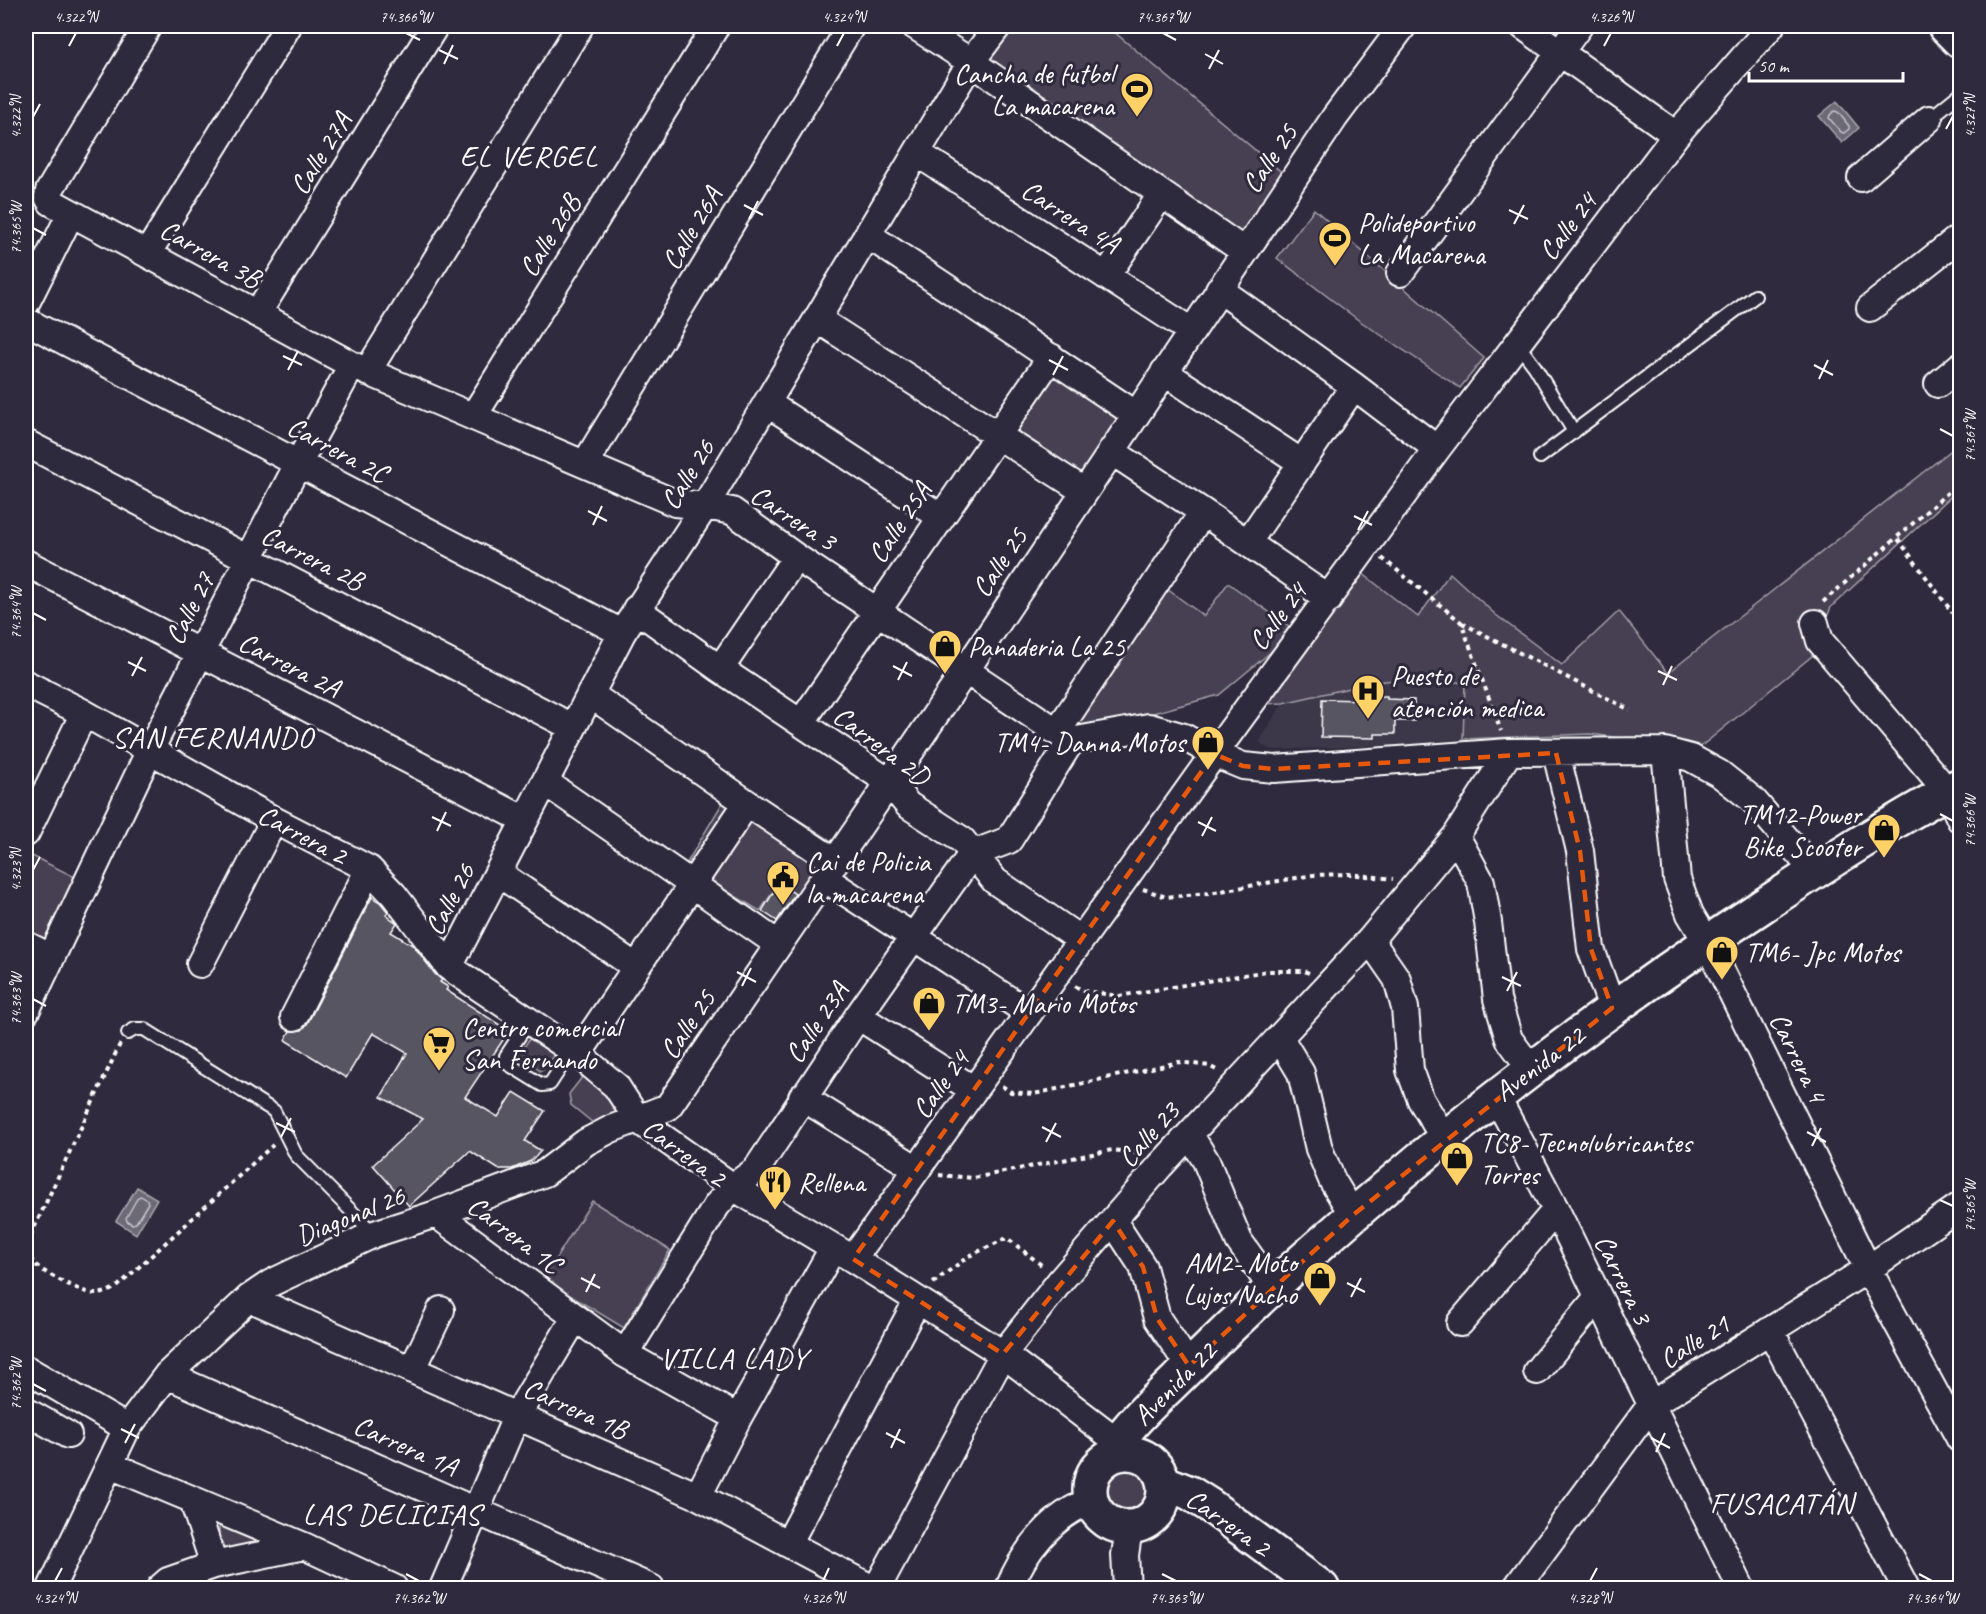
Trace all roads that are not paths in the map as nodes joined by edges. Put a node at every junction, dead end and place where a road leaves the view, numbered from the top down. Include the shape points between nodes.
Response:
1 (148, 26) edge
2 (288, 26) edge
3 (435, 26) edge
4 (580, 26) edge
5 (716, 26) edge
6 (851, 26) edge
7 (915, 26) edge
8 (998, 26) edge
9 (1403, 26) edge
10 (1523, 26) edge
11 (1579, 26) edge
12 (1771, 26) edge
13 (1945, 26) edge
14 (1960, 41) edge
15 (1560, 52) junction
16 (971, 62) junction
17 (1960, 94) edge
18 (1929, 119) joint
19 (1676, 135) junction
20 (917, 153) junction
21 (1861, 178) dead end
22 (1161, 195) junction
23 (71, 213) junction
24 (868, 235) junction
25 (1960, 237) edge
26 (1244, 251) junction
27 (147, 254) junction
28 (1400, 273) dead end
29 (1106, 276) junction
30 (1220, 289) junction
31 (1755, 296) dead end
32 (26, 303) edge
33 (1870, 308) dead end
34 (257, 314) junction
35 (817, 319) junction
36 (26, 321) edge
37 (1191, 332) junction
38 (1517, 343) junction
39 (1051, 357) junction
40 (1960, 366) edge
41 (360, 369) junction
42 (1164, 372) junction
43 (1938, 384) dead end
44 (1354, 386) junction
45 (766, 404) junction
46 (1135, 414) junction
47 (473, 417) junction
48 (1574, 432) junction
49 (997, 435) junction
50 (26, 443) edge
51 (1437, 449) junction
52 (1111, 451) junction
53 (1540, 457) dead end
54 (1302, 463) junction
55 (298, 464) junction
56 (585, 464) junction
57 (1084, 491) junction
58 (705, 506) junction
59 (1203, 512) junction
60 (941, 517) junction
61 (1248, 542) junction
62 (796, 557) junction
63 (248, 559) junction
64 (26, 563) edge
65 (1329, 599) junction
66 (636, 609) junction
67 (877, 610) junction
68 (1815, 623) road end
69 (622, 633) junction
70 (201, 654) junction
71 (720, 669) junction
72 (966, 670) junction
73 (26, 684) edge
74 (590, 694) junction
75 (84, 713) junction
76 (801, 723) junction
77 (572, 727) junction
78 (1064, 737) junction
79 (150, 750) junction
80 (1665, 751) junction
81 (1509, 752) junction
82 (1556, 753) junction
83 (1214, 754) junction
84 (545, 782) junction
85 (889, 782) junction
86 (1956, 798) edge
87 (747, 802) junction
88 (274, 820) junction
89 (525, 820) junction
90 (26, 833) edge
91 (1456, 836) junction
92 (972, 854) junction
93 (369, 869) junction
94 (829, 869) junction
95 (1814, 872) junction
96 (498, 873) junction
97 (692, 884) junction
98 (913, 936) junction
99 (1081, 940) junction
100 (1370, 940) junction
101 (1707, 942) junction
102 (778, 944) junction
103 (26, 945) edge
104 (50, 957) junction
105 (200, 964) dead end
106 (448, 967) junction
107 (636, 967) junction
108 (1612, 1008) junction
109 (26, 1011) edge
110 (1029, 1013) junction
111 (858, 1016) junction
112 (294, 1017) dead end
113 (529, 1021) junction
114 (128, 1033) road end
115 (1280, 1038) junction
116 (575, 1052) junction
117 (1531, 1069) junction
118 (979, 1083) junction
119 (1496, 1096) junction
120 (802, 1097) junction
121 (638, 1120) junction
122 (1190, 1135) junction
123 (1444, 1138) junction
124 (917, 1169) junction
125 (733, 1187) junction
126 (1960, 1206) edge
127 (1556, 1210) junction
128 (436, 1214) junction
129 (1353, 1215) junction
130 (1113, 1221) junction
131 (374, 1234) junction
132 (843, 1254) junction
133 (1868, 1269) junction
134 (1272, 1288) junction
135 (1598, 1297) junction
136 (249, 1298) junction
137 (917, 1300) junction
138 (441, 1310) dead end
139 (575, 1318) junction
140 (1460, 1323) dead end
141 (1770, 1330) junction
142 (626, 1354) junction
143 (1003, 1354) junction
144 (1190, 1366) junction
145 (26, 1369) edge
146 (412, 1370) junction
147 (1537, 1371) dead end
148 (167, 1376) junction
149 (1651, 1405) junction
150 (26, 1411) edge
151 (516, 1417) junction
152 (738, 1418) junction
153 (127, 1428) junction
154 (68, 1435) dead end
155 (1960, 1439) edge
156 (1125, 1453) junction
157 (110, 1465) junction
158 (1163, 1482) junction
159 (698, 1496) junction
160 (193, 1501) junction
161 (1090, 1501) junction
162 (476, 1511) junction
163 (1129, 1528) junction
164 (788, 1544) junction
165 (304, 1546) junction
166 (214, 1565) junction
167 (51, 1588) edge
168 (160, 1588) edge
169 (394, 1588) edge
170 (443, 1588) edge
171 (651, 1588) edge
172 (871, 1588) edge
173 (877, 1588) edge
174 (1009, 1588) edge
175 (1127, 1588) edge
176 (1322, 1588) edge
177 (1516, 1588) edge
178 (1742, 1588) edge
179 (1906, 1588) edge

1 - 23 street, Carrera 3B via 49,191 51,202
2 - 27 street
3 - 34 street, Calle 27A
4 - 41 street, Calle 27
5 - 47 street, Calle 26B
6 - 56 street, Calle 26A
7 - 16 street
8 - 16 street, Calle 26
9 - 26 street, Calle 25 via 1335,117
10 - 15 street
11 - 15 street
12 - 19 street, Calle 24
13 - 14 street
15 - 19 street
15 - 28 street
16 - 20 street, Calle 26
16 - 22 street
17 - 18 lane
18 - 21 street
19 - 38 street, Calle 24
20 - 24 street, Calle 26
20 - 29 street, Carrera 4A
22 - 26 street
22 - 29 street
23 - 27 street, Carrera 3B
23 - 32 street
24 - 35 street, Calle 26
24 - 39 street
25 - 33 street
26 - 30 street, Calle 25
27 - 34 street, Carrera 3B
29 - 37 street, Carrera 4A
30 - 37 street, Calle 25
30 - 44 street
31 - 48 lane
34 - 41 street, Carrera 3B
35 - 45 street, Calle 26
35 - 49 street
36 - 55 street, Carrera 2C
37 - 42 street, Calle 25
38 - 48 lane
38 - 51 street, Calle 24
39 - 46 street
39 - 49 street, Calle 25A
40 - 43 street
41 - 47 street, Carrera 3
41 - 55 street, Calle 27
42 - 46 street, Calle 25
42 - 54 street
44 - 51 street
44 - 54 street
45 - 58 street, Calle 26
45 - 60 street
46 - 52 street, Calle 25
47 - 56 street, Carrera 3
48 - 53 lane
49 - 57 street
49 - 60 street, Calle 25A
50 - 63 street, Carrera 2B
51 - 65 street, Calle 24
52 - 57 street, Calle 25
52 - 59 street
54 - 61 street
55 - 63 street, Calle 27
55 - 69 street, Carrera 2C
56 - 58 street, Carrera 3 via 675,503
57 - 72 street, Calle 25
58 - 62 street, Carrera 3 via 732,511
58 - 66 street, Calle 26
59 - 61 street
59 - 78 street
60 - 67 street, Calle 25A
61 - 65 street
62 - 67 street, Carrera 3
62 - 71 street
63 - 70 street, Calle 27
63 - 77 street, Carrera 2B
64 - 70 street, Carrera 2A
65 - 83 street, Calle 24
66 - 69 street, Calle 26
66 - 71 street, Carrera 2D
67 - 72 street, Carrera 3
67 - 76 street, Calle 25A
68 - 86 street via 1820,641
69 - 74 street, Calle 26
70 - 79 street, Calle 27
70 - 89 street, Carrera 2A
71 - 76 street, Carrera 2D
72 - 78 street, Carrera 3
72 - 85 street, Calle 25
73 - 75 street, Carrera 2
74 - 77 street, Calle 26
74 - 87 street
75 - 79 street, Carrera 2
75 - 90 street
76 - 85 street, Carrera 2D
77 - 84 street, Calle 26
78 - 83 street via 1149,728 1184,737
78 - 92 street via 1010,840
79 - 88 street, Carrera 2
79 - 104 street, Calle 27
80 - 82 street
80 - 95 street via 1691,758 1720,774 1753,800
80 - 101 street, Carrera 4 via 1677,879 1690,914
81 - 82 street
81 - 83 street via 1274,769 1243,766
81 - 91 street, Calle 23
82 - 108 street via 1580,851 1591,949
83 - 99 street, Calle 24
84 - 89 street, Calle 26
84 - 97 street
85 - 92 street, Carrera 2D via 908,805 962,840
85 - 94 street, Calle 25
86 - 95 street, Avenida 22
87 - 94 street
87 - 97 street
88 - 93 street, Carrera 2
88 - 105 street
89 - 96 street, Calle 26
91 - 100 street, Calle 23
91 - 117 street via 1481,882 1497,999 1509,1039
92 - 98 street, Calle 23A
92 - 99 street, Carrera 2D via 995,881
93 - 106 street, Carrera 2 via 394,895
93 - 112 street
94 - 98 street
94 - 102 street, Calle 25
95 - 101 street, Avenida 22
96 - 106 street, Calle 26
96 - 107 street
97 - 102 street
97 - 107 street
98 - 110 street
98 - 111 street, Calle 23A
99 - 110 street, Calle 24
100 - 115 street, Calle 23
100 - 123 street via 1397,979 1405,1008 1410,1070 1420,1100
101 - 108 street, Avenida 22
101 - 133 street, Carrera 4
102 - 121 street, Calle 25 via 668,1107
103 - 104 street
104 - 109 street, Calle 27
106 - 113 street, Carrera 2
107 - 116 street
108 - 117 street, Avenida 22
110 - 118 street, Calle 24
111 - 118 street
111 - 120 street, Calle 23A
113 - 116 street, Carrera 2
113 - 116 lane via 506,1056 508,1064 546,1086
114 - 131 lane via 144,1029 274,1111 296,1155
115 - 122 street, Calle 23
115 - 129 street via 1301,1073 1319,1149
116 - 121 street, Carrera 2 via 616,1086
117 - 119 street, Avenida 22
118 - 124 street, Calle 24
119 - 123 street, Avenida 22
119 - 127 street, Carrera 3
120 - 124 street
120 - 125 street, Calle 23A via 756,1170
121 - 125 street, Carrera 2
121 - 128 street, Diagonal 26 via 586,1142 545,1173
122 - 130 street, Calle 23
122 - 134 street via 1206,1161 1239,1241
123 - 129 street, Avenida 22
124 - 132 street, Calle 24
125 - 132 street, Carrera 2
125 - 142 street, Calle 23A via 717,1205
126 - 133 street, Calle 21
127 - 135 street, Carrera 3
127 - 140 street
128 - 131 street, Diagonal 26
128 - 139 street, Carrera 1C
129 - 134 street, Avenida 22
130 - 143 street, Calle 23
130 - 144 street via 1143,1267 1157,1318
131 - 136 street, Diagonal 26 via 271,1283
132 - 137 street, Carrera 2
132 - 152 street, Calle 24
133 - 141 street, Calle 21
133 - 155 street, Carrera 4
134 - 144 street, Avenida 22
135 - 147 street
135 - 149 street, Carrera 3
136 - 146 street, Carrera 1B
136 - 148 street, Diagonal 26
137 - 143 street, Carrera 2
137 - 164 street
138 - 146 street
139 - 142 street, Carrera 1C
139 - 151 street
141 - 149 street, Calle 21
141 - 179 street
142 - 152 street, Carrera 1C
143 - 156 street, Carrera 2 via 1108,1434
143 - 173 street, Calle 23
144 - 156 street, Avenida 22 via 1126,1431
145 - 153 street
146 - 151 street, Carrera 1B
148 - 153 street, Diagonal 26
148 - 162 street, Carrera 1A
149 - 177 street, Calle 21
149 - 178 street, Carrera 3
150 - 154 street
151 - 159 street, Carrera 1B
151 - 162 street
152 - 159 street, Calle 24
153 - 157 street
156 - 158 street via 1152,1463
156 - 161 street via 1104,1461 1096,1470 1090,1482
157 - 160 street
157 - 167 street
158 - 163 street via 1164,1494 1157,1512 1143,1525
158 - 176 street, Carrera 2 via 1209,1505
159 - 164 street, Carrera 1B
160 - 165 street
160 - 166 street
161 - 163 street via 1105,1521
161 - 174 street via 1075,1506 1049,1528
162 - 170 street
162 - 171 street, Carrera 1A
163 - 175 street via 1125,1555
164 - 172 street, Carrera 1B
165 - 166 street
165 - 169 street
166 - 168 street via 168,1581

